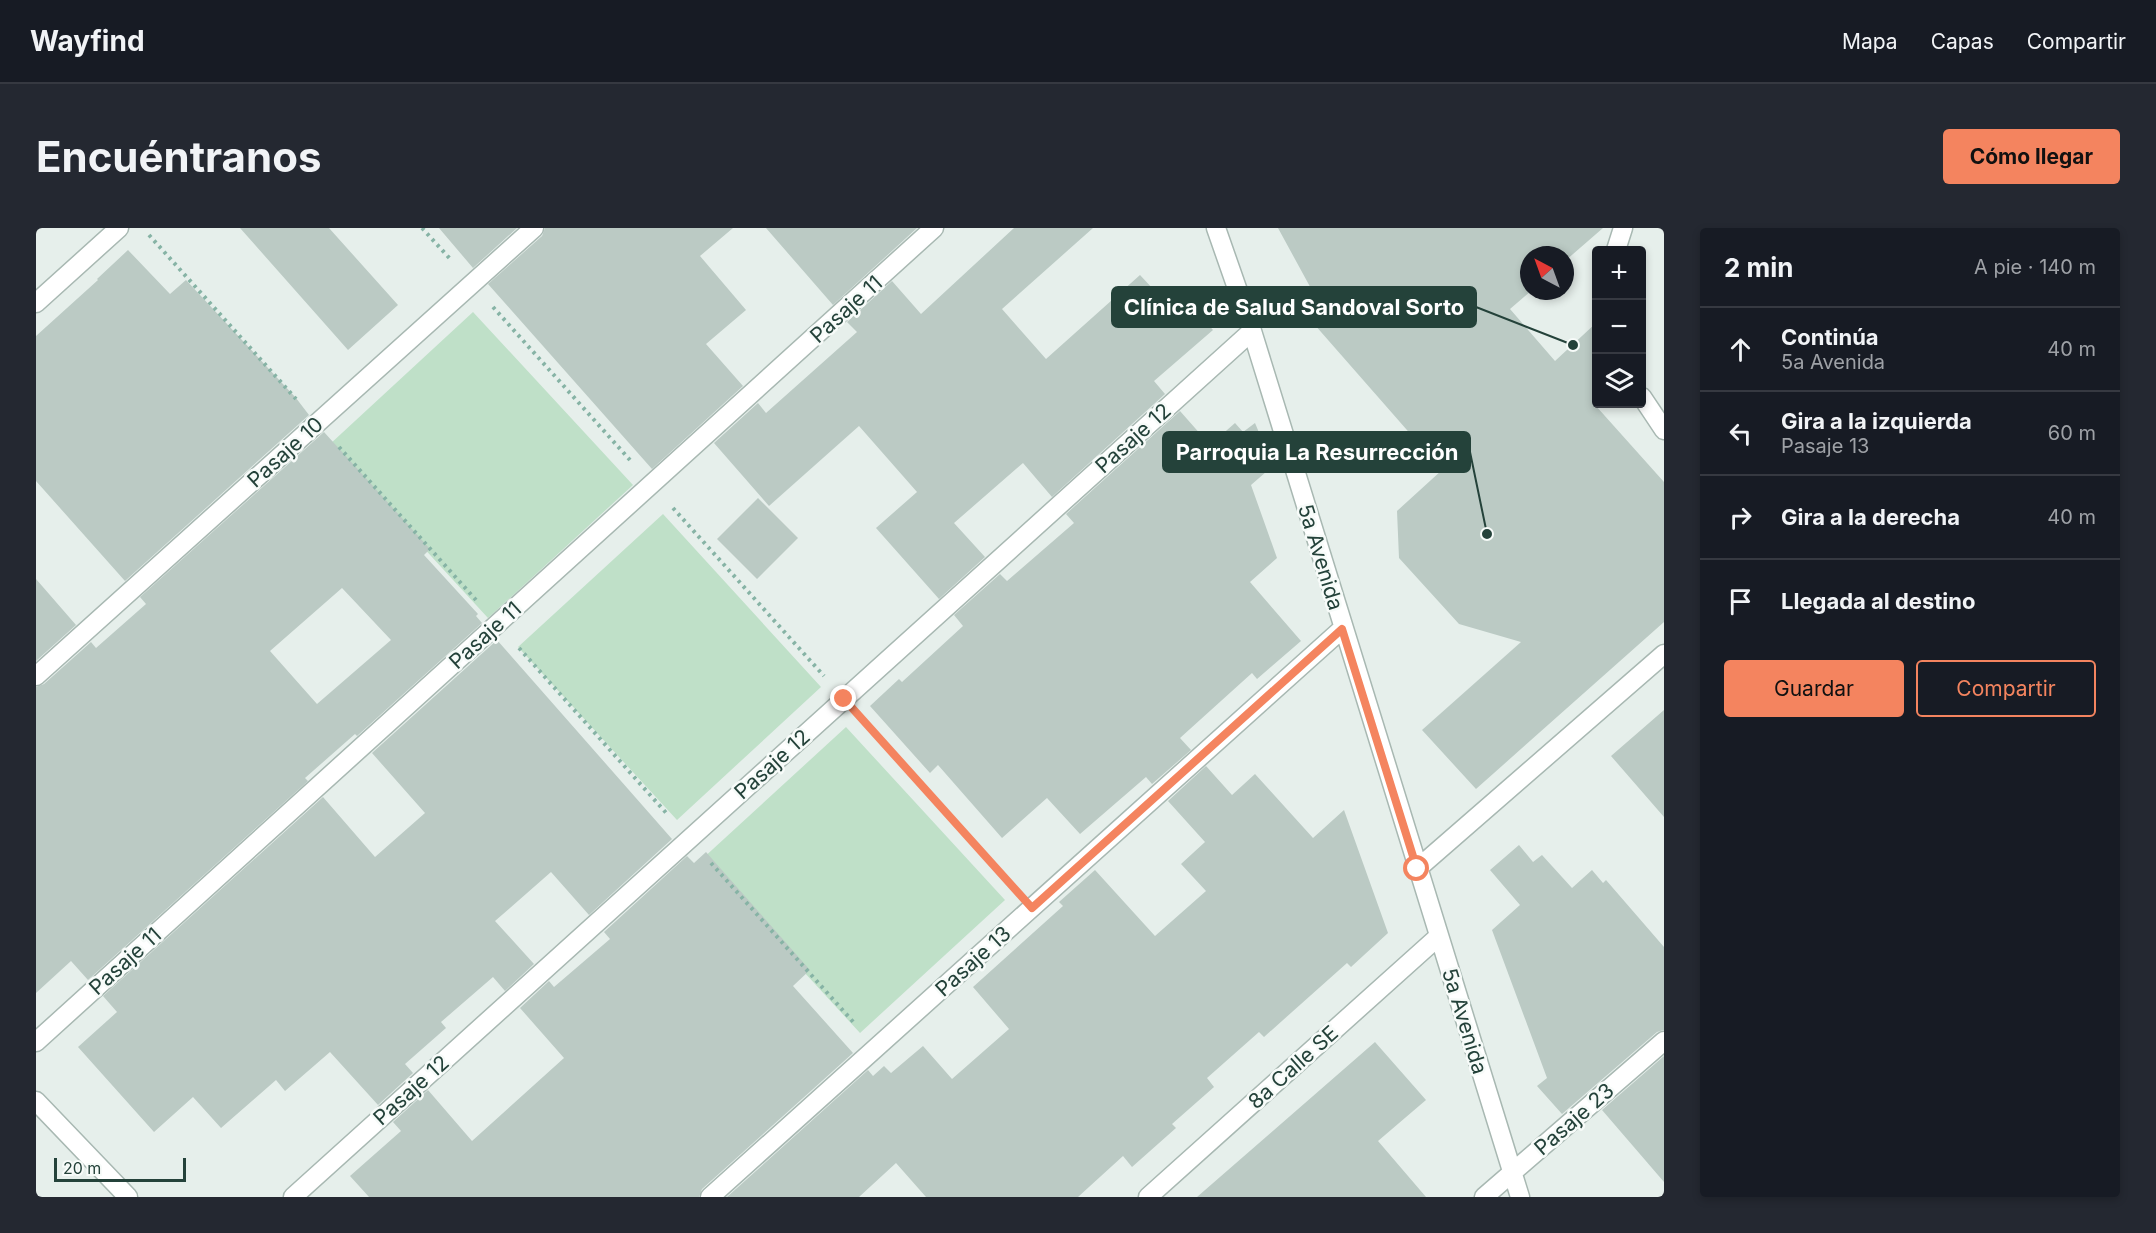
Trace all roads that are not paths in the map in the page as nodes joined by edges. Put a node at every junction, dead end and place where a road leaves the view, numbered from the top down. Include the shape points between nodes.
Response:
1 (119, 228) edge
2 (534, 228) edge
3 (934, 228) edge
4 (1216, 228) edge
5 (1623, 228) edge
6 (1617, 246) edge
7 (36, 303) edge
8 (1251, 331) junction
9 (1646, 404) edge
10 (1664, 430) edge
11 (1342, 629) junction
12 (1664, 654) edge
13 (36, 676) edge
14 (1417, 869) junction
15 (1438, 936) junction
16 (36, 1041) edge
17 (1664, 1041) edge
18 (36, 1101) edge
19 (1512, 1172) junction
20 (128, 1197) edge
21 (293, 1197) edge
22 (711, 1197) edge
23 (1148, 1197) edge
24 (1484, 1197) edge
25 (1520, 1197) edge

1 - 7 street
2 - 13 street, Pasaje 10
3 - 16 street, Pasaje 11
4 - 8 street, 5a Avenida
5 - 6 street
8 - 11 street, 5a Avenida
8 - 21 street, Pasaje 12
9 - 10 street
11 - 14 street, 5a Avenida
11 - 22 street, Pasaje 13
12 - 14 street
14 - 15 street, 5a Avenida
15 - 19 street, 5a Avenida
15 - 23 street, 8a Calle SE
17 - 19 street, Pasaje 23
18 - 20 street
19 - 24 street, Pasaje 23
19 - 25 street, 5a Avenida

